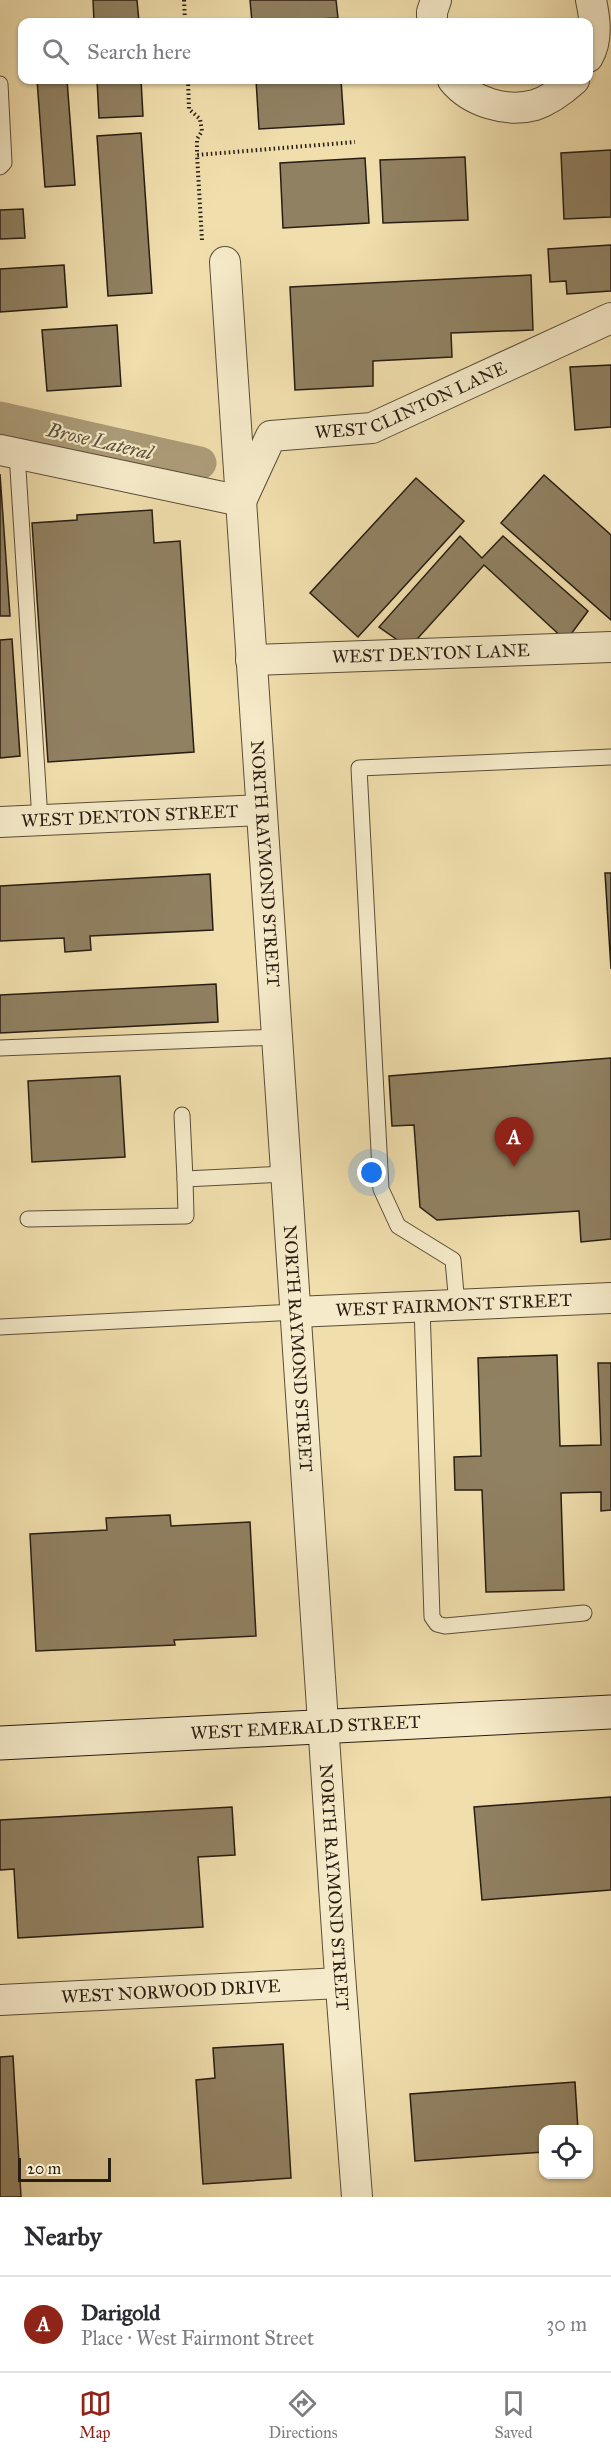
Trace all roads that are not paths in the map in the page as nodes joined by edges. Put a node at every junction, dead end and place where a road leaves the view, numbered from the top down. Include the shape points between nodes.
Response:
1 (436, 0) edge
2 (591, 0) edge
3 (432, 18) edge
4 (597, 52) edge
5 (0, 84) edge
6 (456, 84) edge
7 (570, 84) edge
8 (0, 167) edge
9 (225, 262) dead end
10 (611, 318) edge
11 (9, 451) edge
12 (242, 501) junction
13 (611, 647) edge
14 (251, 660) junction
15 (611, 757) edge
16 (261, 810) junction
17 (40, 820) junction
18 (0, 822) edge
19 (277, 1037) junction
20 (0, 1048) edge
21 (182, 1114) dead end
22 (286, 1174) junction
23 (184, 1179) junction
24 (28, 1219) dead end
25 (611, 1298) edge
26 (457, 1305) junction
27 (422, 1306) junction
28 (296, 1312) junction
29 (0, 1327) edge
30 (584, 1612) dead end
31 (611, 1712) edge
32 (324, 1726) junction
33 (0, 1743) edge
34 (340, 1983) junction
35 (0, 2000) edge
36 (357, 2197) edge

1 - 3 street
2 - 4 street
5 - 8 lane via 4,163
6 - 7 street via 480,100 507,108 534,105
9 - 12 street, NORTH RAYMOND STREET
10 - 12 street, WEST CLINTON LANE via 372,428 271,435
11 - 12 street
11 - 17 lane
12 - 14 street, NORTH RAYMOND STREET
13 - 14 street, WEST DENTON LANE
14 - 16 street, NORTH RAYMOND STREET
15 - 26 lane via 359,768 381,1189 398,1226 453,1260
16 - 17 street, WEST DENTON STREET
16 - 19 street, NORTH RAYMOND STREET
17 - 18 street, WEST DENTON STREET
19 - 20 lane
19 - 22 street, NORTH RAYMOND STREET
21 - 23 lane
22 - 23 lane
22 - 28 street, NORTH RAYMOND STREET
23 - 24 lane via 186,1216
25 - 26 street, WEST FAIRMONT STREET
26 - 27 street, WEST FAIRMONT STREET
27 - 28 street, WEST FAIRMONT STREET
27 - 30 lane via 432,1617 445,1626
28 - 29 lane
28 - 32 street, NORTH RAYMOND STREET
31 - 32 main road, WEST EMERALD STREET
32 - 33 main road, WEST EMERALD STREET
32 - 34 street, NORTH RAYMOND STREET
34 - 35 street, WEST NORWOOD DRIVE
34 - 36 street, NORTH RAYMOND STREET

